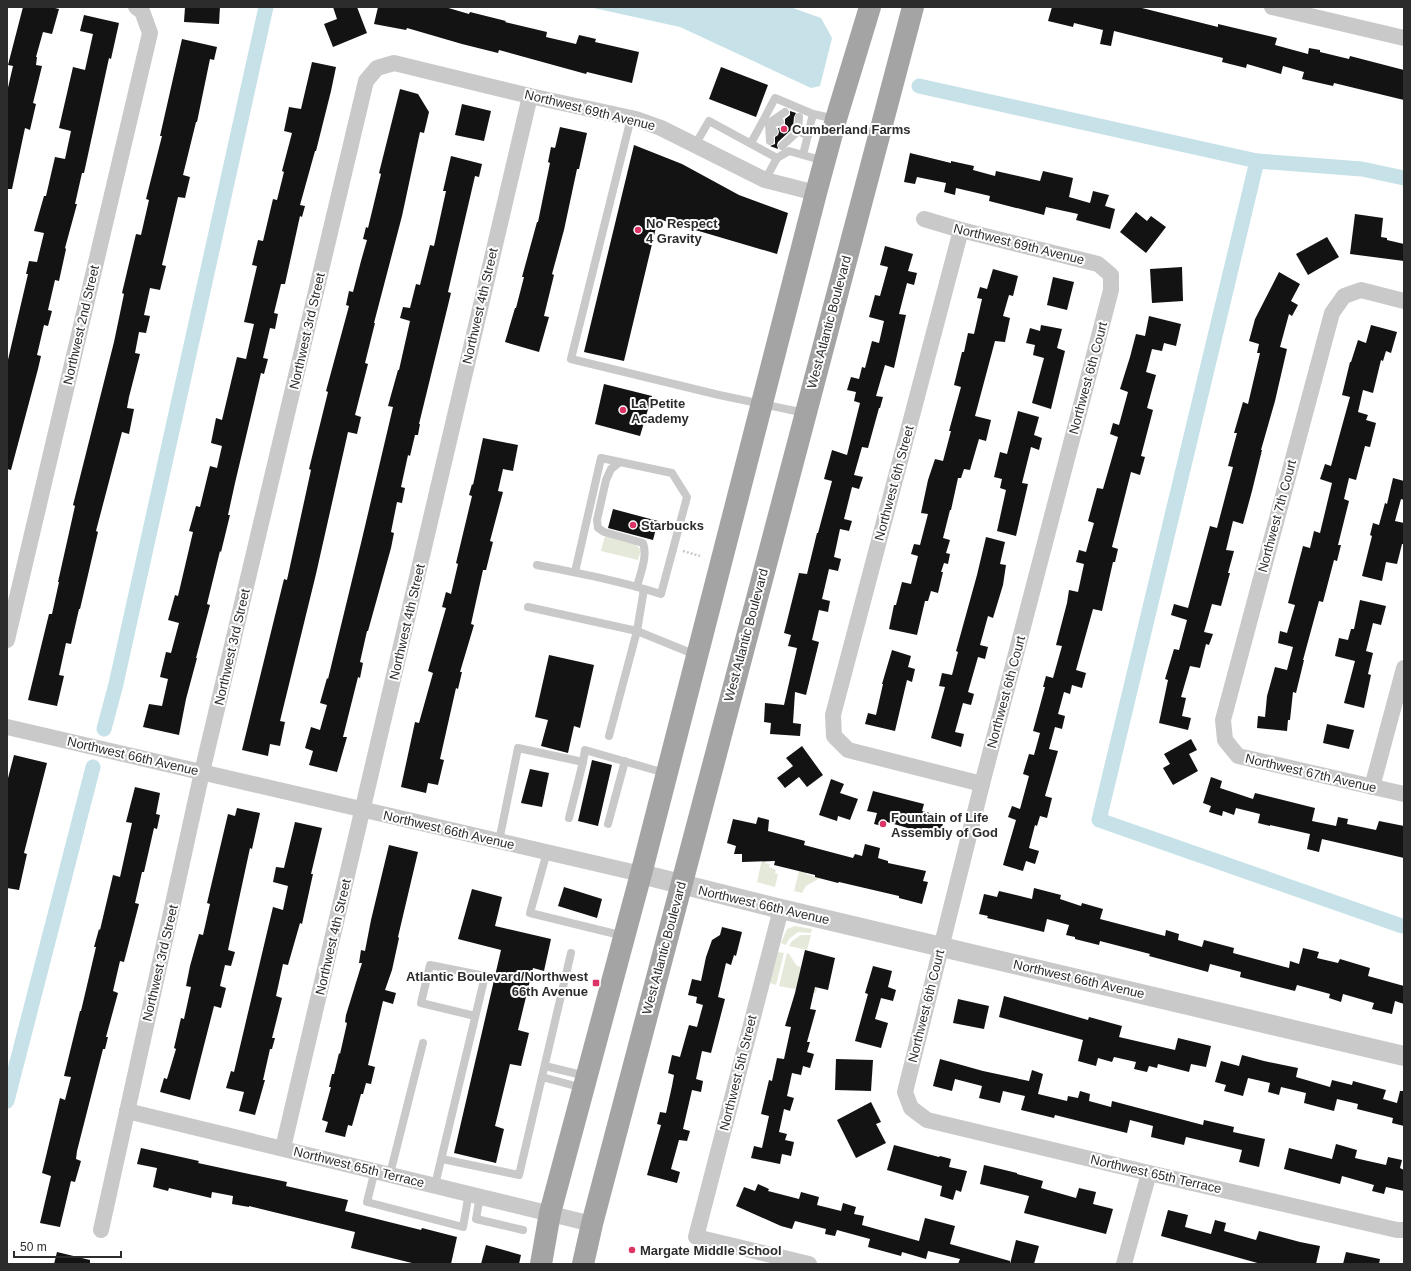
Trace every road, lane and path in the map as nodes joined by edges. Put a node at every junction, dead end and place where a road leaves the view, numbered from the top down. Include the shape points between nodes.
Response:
1 (870, 7) edge
2 (913, 7) edge
3 (1272, 7) edge
4 (139, 9) edge
5 (1404, 38) edge
6 (377, 68) joint
7 (530, 96) junction
8 (785, 112) dead end
9 (813, 114) junction
10 (799, 117) dead end
11 (631, 118) junction
12 (836, 119) junction
13 (766, 122) junction
14 (780, 122) dead end
15 (796, 129) junction
16 (774, 132) dead end
17 (808, 136) junction
18 (788, 137) dead end
19 (770, 141) dead end
20 (751, 143) junction
21 (695, 145) junction
22 (782, 146) dead end
23 (803, 155) junction
24 (777, 158) junction
25 (825, 161) junction
26 (765, 180) junction
27 (816, 193) junction
28 (924, 219) dead end
29 (961, 230) junction
30 (1111, 275) joint
31 (1404, 301) edge
32 (762, 404) junction
33 (805, 413) junction
34 (620, 462) junction
35 (679, 550) dead end
36 (700, 556) dead end
37 (537, 565) dead end
38 (574, 572) junction
39 (640, 588) junction
40 (528, 607) dead end
41 (637, 631) junction
42 (7, 640) edge
43 (697, 655) junction
44 (1404, 668) edge
45 (7, 727) edge
46 (609, 736) dead end
47 (1225, 740) joint
48 (625, 761) junction
49 (583, 762) junction
50 (202, 772) junction
51 (667, 774) junction
52 (982, 784) junction
53 (1372, 787) junction
54 (1404, 794) edge
55 (362, 810) junction
56 (570, 818) dead end
57 (608, 824) dead end
58 (499, 841) junction
59 (547, 852) junction
60 (641, 874) junction
61 (680, 885) junction
62 (781, 909) junction
63 (624, 936) junction
64 (941, 947) junction
65 (571, 953) dead end
66 (475, 1016) junction
67 (423, 1043) dead end
68 (1404, 1056) edge
69 (545, 1066) junction
70 (542, 1077) junction
71 (585, 1082) junction
72 (911, 1108) joint
73 (127, 1111) junction
74 (283, 1148) junction
75 (442, 1159) junction
76 (383, 1172) junction
77 (1149, 1173) junction
78 (435, 1185) junction
79 (474, 1195) junction
80 (550, 1213) junction
81 (592, 1224) junction
82 (100, 1230) dead end
83 (523, 1230) dead end
84 (1404, 1230) edge
85 (541, 1264) edge
86 (583, 1264) edge
87 (808, 1264) edge
88 (1124, 1264) edge

1 - 12 main road
2 - 33 main road, West Atlantic Boulevard
3 - 5 street
4 - 42 street, Northwest 2nd Street via 150,33
6 - 7 street, Northwest 69th Avenue via 394,63
6 - 50 street, Northwest 3rd Street via 366,81
7 - 11 street, Northwest 69th Avenue
7 - 55 street, Northwest 4th Street
8 - 13 lane
9 - 12 lane
9 - 13 lane via 775,98
9 - 17 lane
10 - 15 lane
11 - 21 street, Northwest 69th Avenue via 661,128
11 - 32 lane via 571,359
12 - 25 main road
13 - 14 lane
13 - 16 lane
13 - 19 lane
13 - 20 lane
15 - 17 lane
15 - 18 lane
15 - 22 lane
17 - 23 lane
20 - 21 lane via 710,121
20 - 24 lane
21 - 26 street, Northwest 69th Avenue
23 - 24 lane via 789,151
23 - 25 lane
24 - 26 lane
25 - 27 main road
26 - 27 street, Northwest 69th Avenue
27 - 32 main road
28 - 29 street, Northwest 69th Avenue
29 - 30 street, Northwest 69th Avenue via 1098,264
29 - 52 street, Northwest 6th Street via 833,715 834,736 848,750
30 - 52 street, Northwest 6th Court via 1112,290
31 - 47 street, Northwest 7th Court via 1361,290 1344,296 1332,313 1223,720
32 - 33 lane
32 - 43 main road
33 - 61 main road, West Atlantic Boulevard
34 - 38 lane via 601,458
34 - 39 lane via 611,469 606,480 597,520 598,528 643,543 645,548
34 - 39 lane via 672,473 687,497 661,594
35 - 36 path
37 - 38 lane
38 - 39 lane
39 - 41 lane
40 - 41 lane
41 - 43 lane
41 - 46 lane
43 - 51 main road
44 - 53 street
45 - 50 street, Northwest 66th Avenue
47 - 53 street, Northwest 67th Avenue via 1238,756
48 - 49 lane via 585,750
48 - 51 lane
48 - 57 lane
49 - 56 lane
49 - 58 lane via 518,748
50 - 55 street, Northwest 66th Avenue
50 - 73 street, Northwest 3rd Street
51 - 60 main road
52 - 64 street, Northwest 6th Court
53 - 54 street, Northwest 67th Avenue
55 - 58 street, Northwest 66th Avenue
55 - 74 street, Northwest 4th Street
58 - 59 street, Northwest 66th Avenue
59 - 60 street, Northwest 66th Avenue
59 - 63 lane via 530,913
60 - 61 street, Northwest 66th Avenue
60 - 63 main road
61 - 62 street, Northwest 66th Avenue
61 - 81 main road, West Atlantic Boulevard
62 - 64 street, Northwest 66th Avenue
62 - 87 street, Northwest 5th Street via 696,1237
63 - 71 main road
64 - 68 street, Northwest 66th Avenue
64 - 72 street, Northwest 6th Court via 905,1092
65 - 69 lane
66 - 66 lane via 485,976 430,965 421,1003
66 - 75 lane
67 - 76 lane
69 - 70 lane
69 - 71 lane
70 - 71 lane
70 - 75 lane via 519,1175
71 - 80 main road
72 - 77 street, Northwest 65th Terrace via 927,1120
73 - 74 street, Northwest 65th Terrace
73 - 82 street, Northwest 3rd Street
74 - 76 street, Northwest 65th Terrace
75 - 78 lane
76 - 78 street, Northwest 65th Terrace
76 - 79 lane via 367,1202 463,1227
77 - 84 street, Northwest 65th Terrace
77 - 88 street
78 - 79 street, Northwest 65th Terrace
79 - 80 street, Northwest 65th Terrace
79 - 83 lane via 476,1219
80 - 81 street, Northwest 65th Terrace
80 - 85 main road
81 - 86 main road, West Atlantic Boulevard

